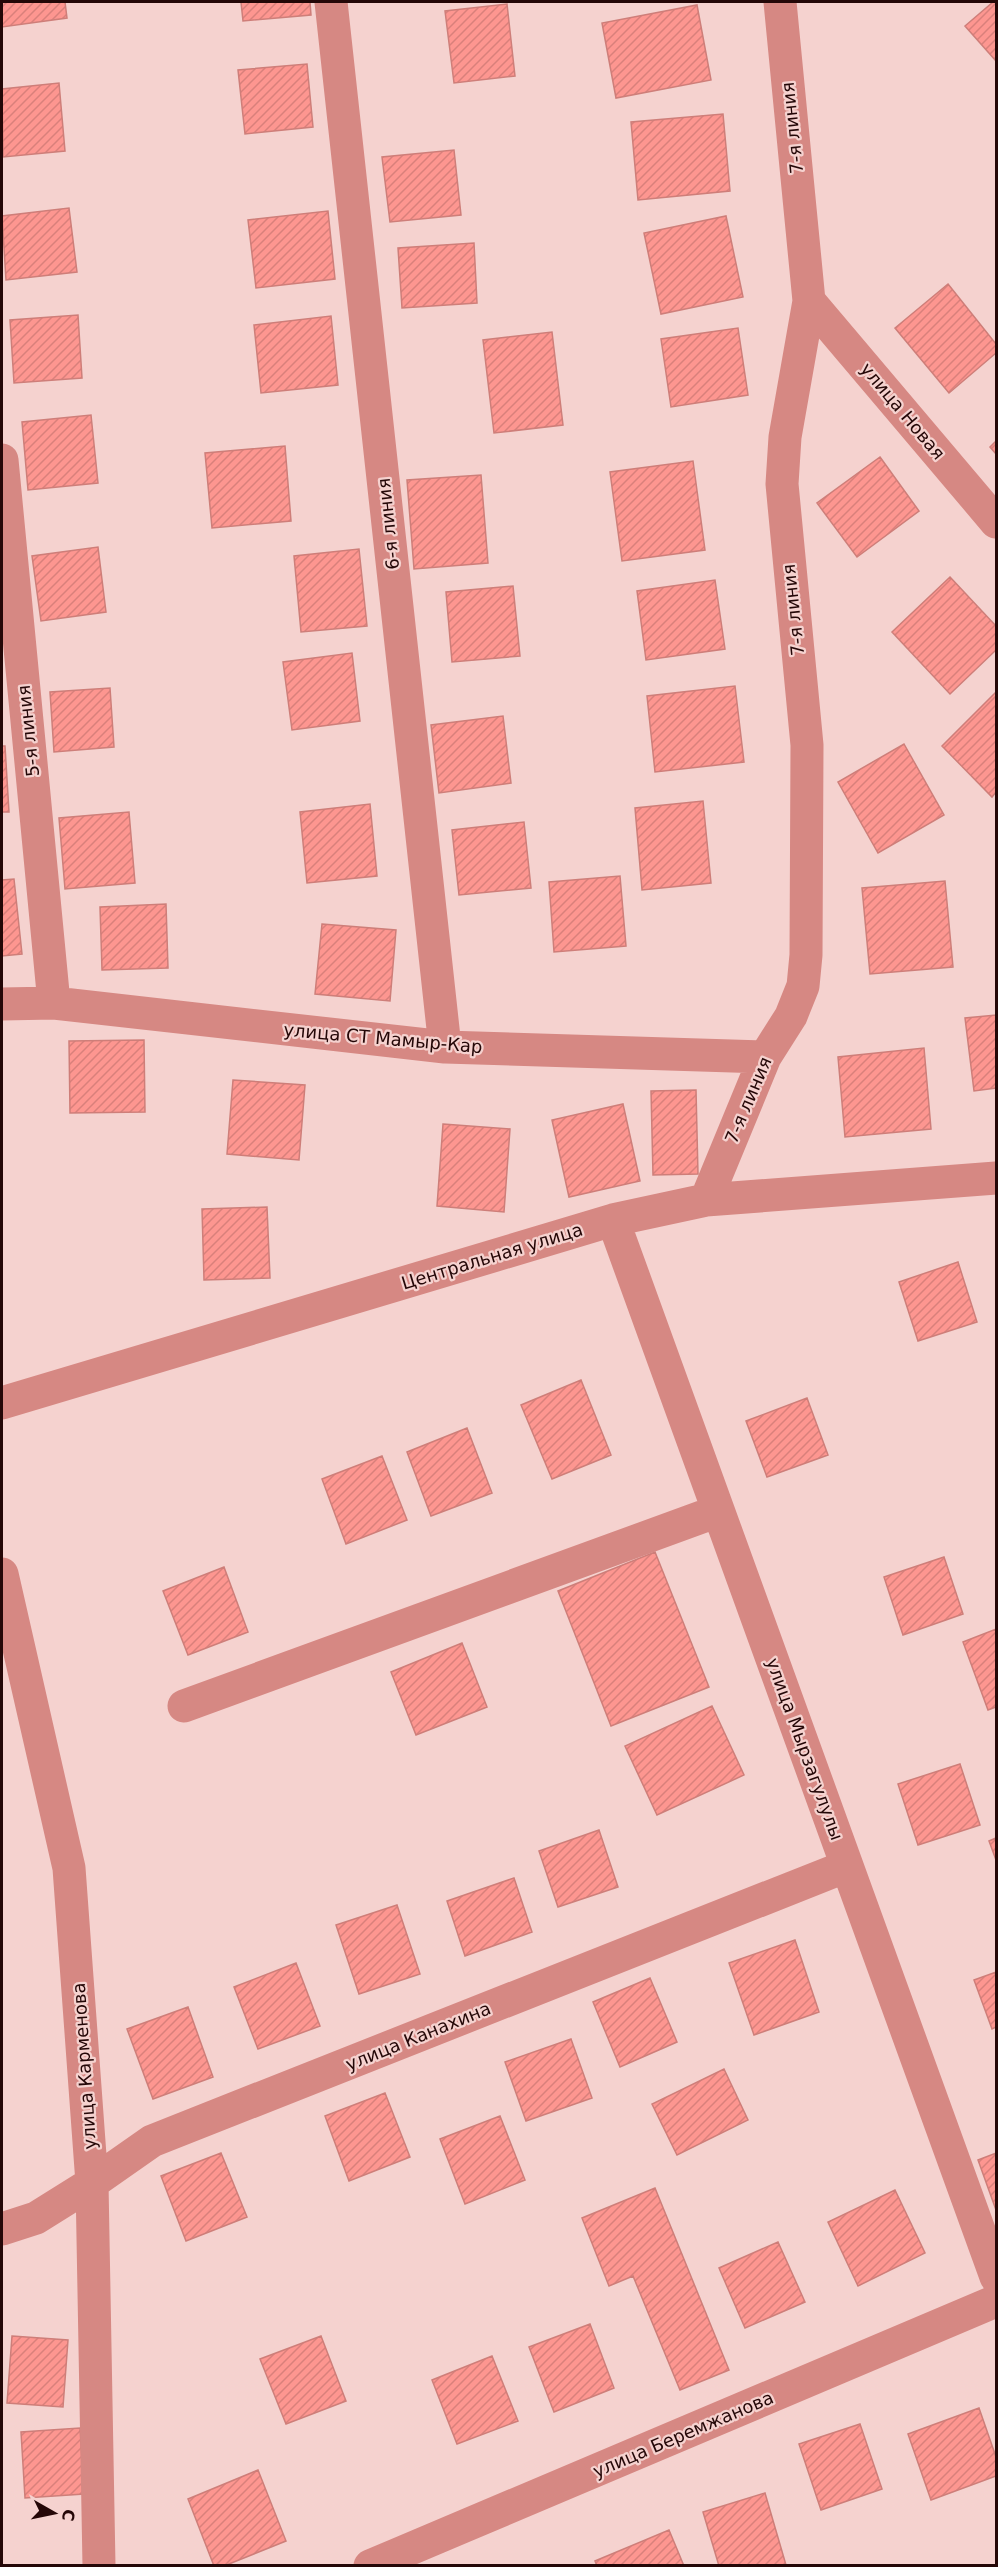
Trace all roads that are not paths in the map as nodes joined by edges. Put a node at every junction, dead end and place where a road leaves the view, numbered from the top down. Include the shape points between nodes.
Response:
1 (332, 2) edge
2 (780, 2) edge
3 (809, 301) junction
4 (2, 460) edge
5 (996, 522) edge
6 (54, 1003) junction
7 (2, 1004) edge
8 (445, 1047) junction
9 (765, 1058) junction
10 (996, 1178) edge
11 (706, 1200) junction
12 (613, 1220) junction
13 (2, 1403) edge
14 (718, 1511) junction
15 (2, 1574) edge
16 (184, 1706) dead end
17 (847, 1866) junction
18 (92, 2183) junction
19 (2, 2229) edge
20 (996, 2277) edge
21 (996, 2301) edge
22 (99, 2565) edge
23 (369, 2565) edge

1 - 8 street, 6-я линия
2 - 3 street, 7-я линия
3 - 5 street, улица Новая
3 - 9 street, 7-я линия via 785,437 782,484 807,745 806,955 803,986 791,1016
4 - 6 street, 5-я линия
6 - 7 street, улица СТ Мамыр-Кар
6 - 8 street, улица СТ Мамыр-Кар
8 - 9 street, улица СТ Мамыр-Кар
9 - 11 street, 7-я линия
10 - 11 street, Центральная улица
11 - 12 street, Центральная улица
12 - 13 street, Центральная улица
12 - 14 street, улица Мырзагулулы
14 - 16 street
14 - 17 street, улица Мырзагулулы
15 - 18 street, улица Карменова via 69,1868
17 - 18 street, улица Канахина via 152,2141
17 - 20 street, улица Мырзагулулы
18 - 19 street, улица Канахина via 36,2218
18 - 22 street, улица Карменова
21 - 23 street, улица Беремжанова

